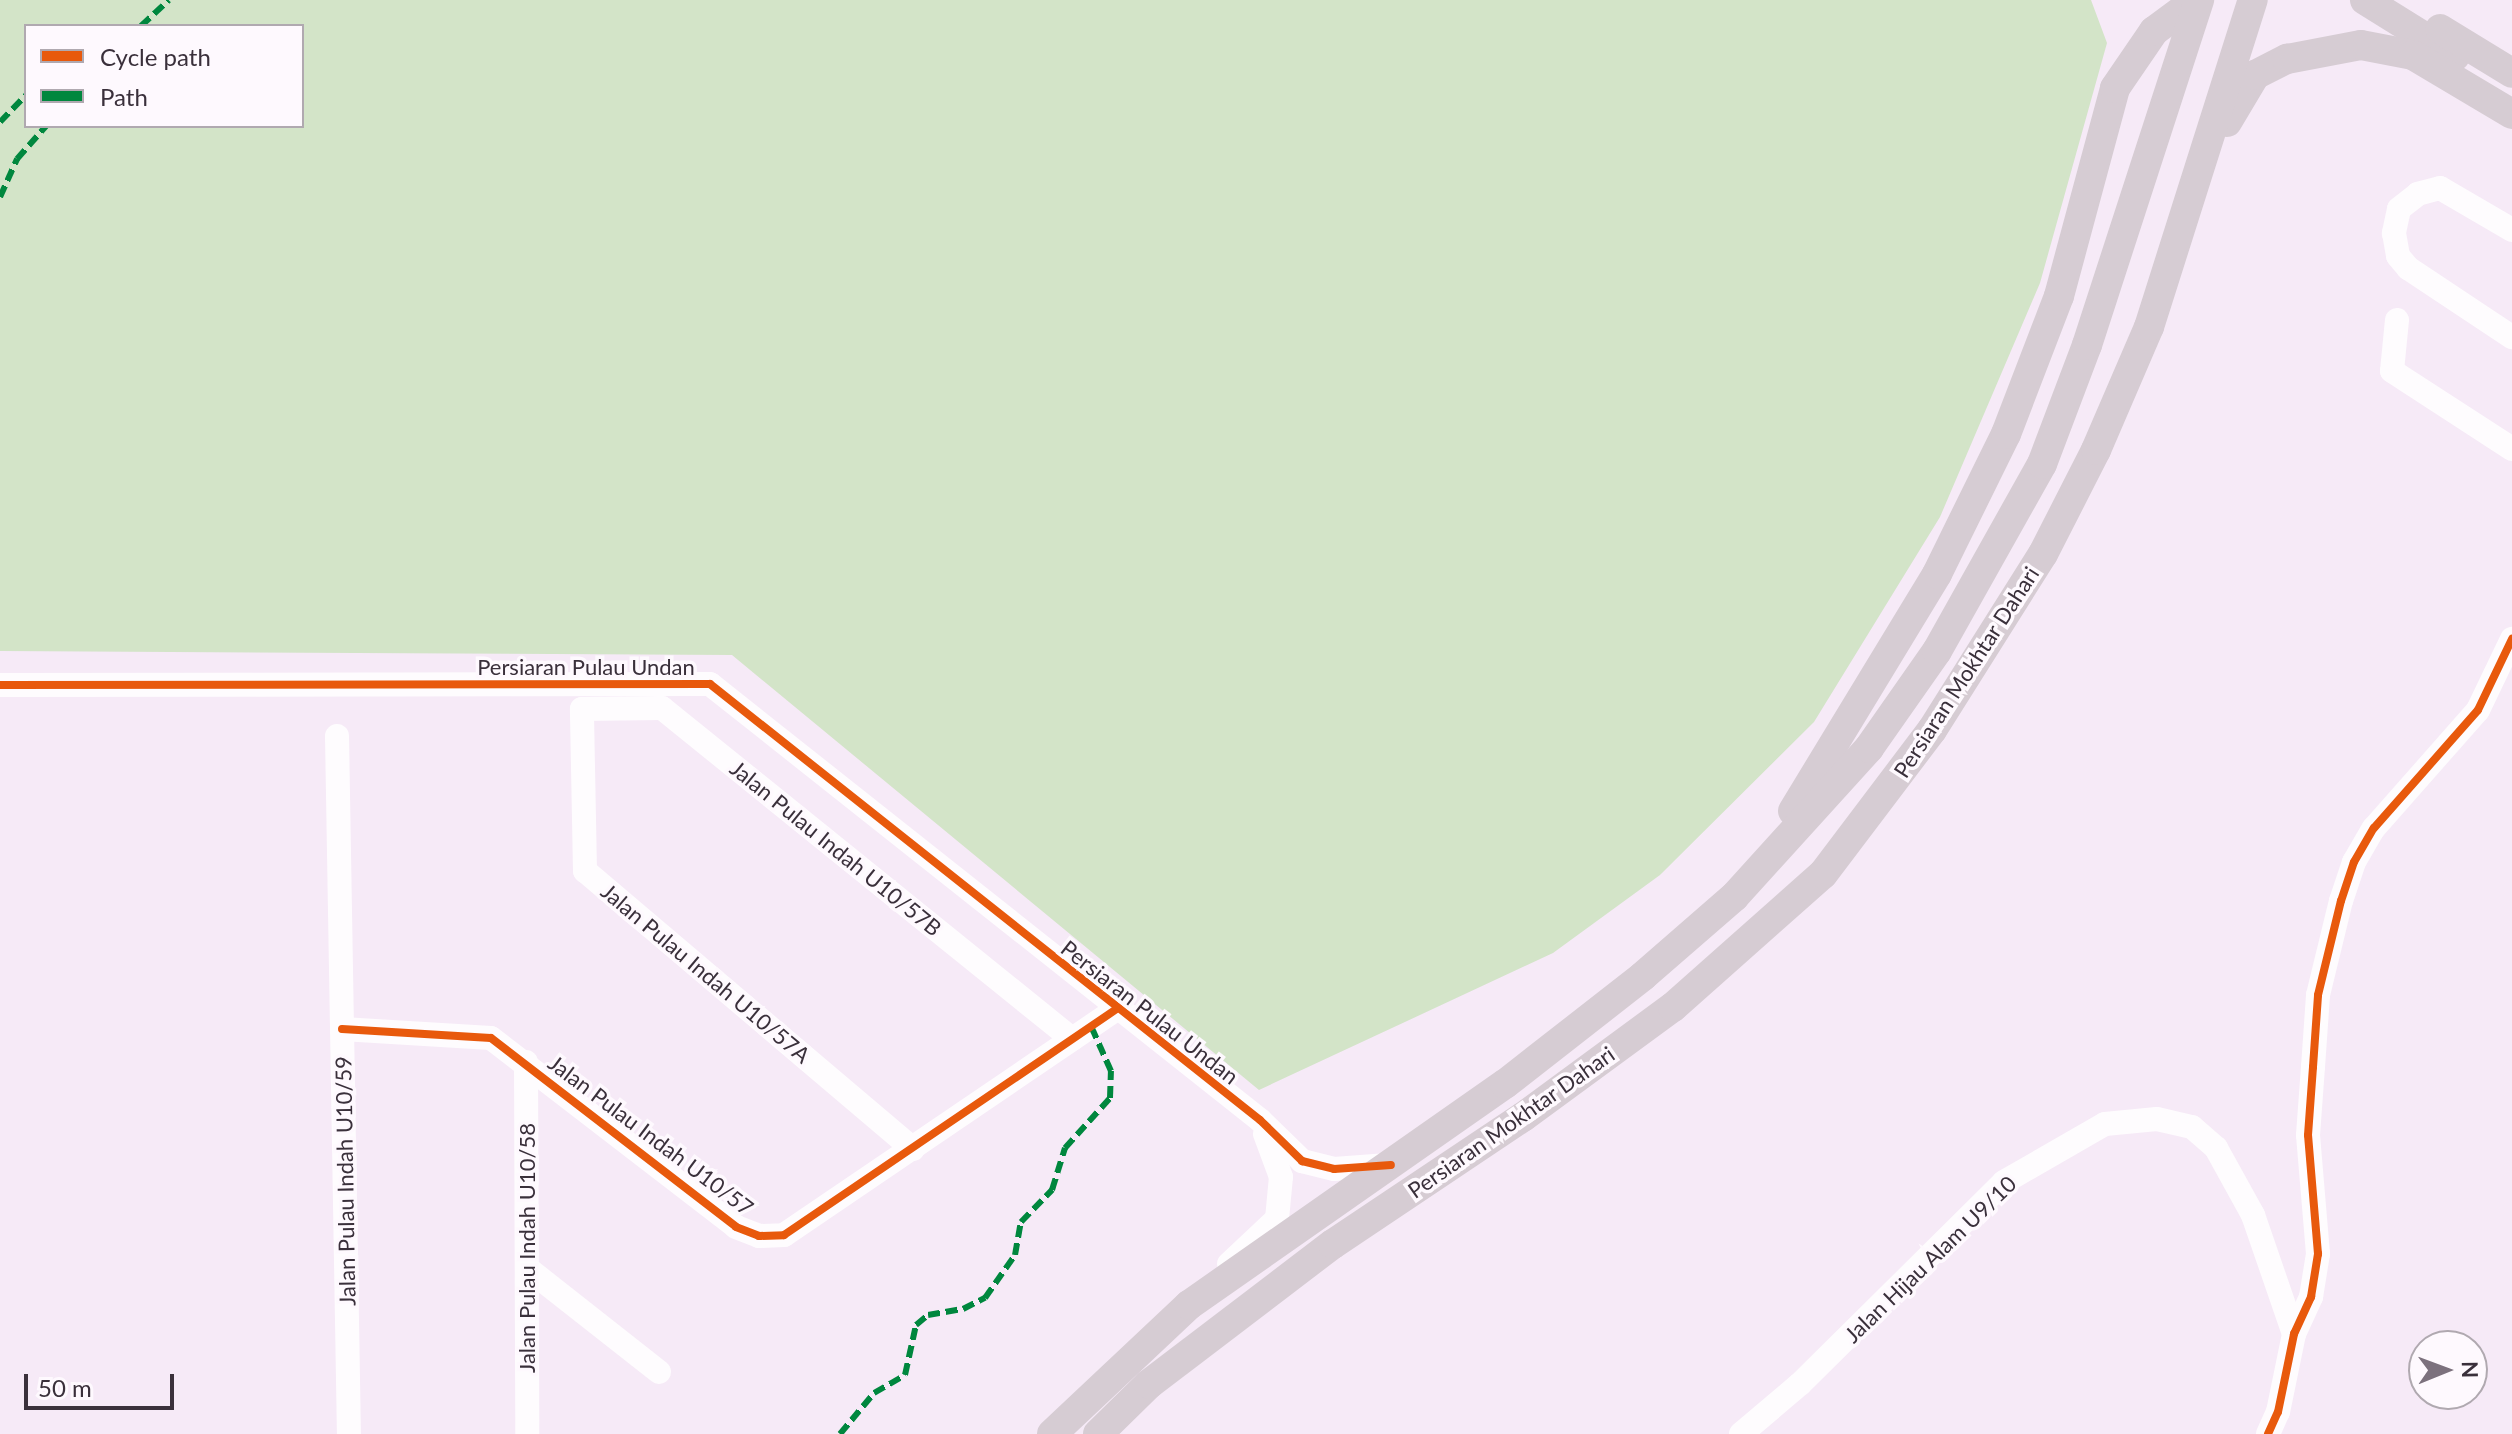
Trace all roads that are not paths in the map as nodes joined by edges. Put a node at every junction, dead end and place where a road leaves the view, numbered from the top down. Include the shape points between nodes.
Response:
1 (2154, 0) edge
2 (2197, 0) edge
3 (2253, 0) edge
4 (2365, 0) edge
5 (2399, 0) edge
6 (2512, 73) edge
7 (2512, 91) edge
8 (2512, 114) edge
9 (2149, 158) junction
10 (2202, 164) junction
11 (2512, 230) edge
12 (2397, 320) dead end
13 (2512, 337) edge
14 (2512, 449) edge
15 (2512, 639) edge
16 (0, 685) edge
17 (582, 709) joint
18 (337, 736) dead end
19 (1734, 897) junction
20 (1116, 1009) junction
21 (342, 1029) junction
22 (1072, 1039) junction
23 (526, 1062) junction
24 (1260, 1120) junction
25 (913, 1149) junction
26 (1391, 1165) junction
27 (527, 1268) junction
28 (1189, 1305) junction
29 (2294, 1334) junction
30 (659, 1372) dead end
31 (349, 1434) edge
32 (527, 1434) edge
33 (1052, 1434) edge
34 (1098, 1434) edge
35 (1741, 1434) edge
36 (2268, 1434) edge

1 - 9 main road via 2159,70
2 - 9 main road, Persiaran Mokhtar Dahari
2 - 19 main road via 2154,31 2115,88 2059,296 2006,434 1937,574 1845,732
3 - 10 main road, Persiaran Mokhtar Dahari
4 - 7 main road
5 - 6 main road
8 - 10 main road via 2413,55 2361,45 2332,48 2287,59 2255,75
9 - 19 main road, Persiaran Mokhtar Dahari via 2042,464 1937,651 1869,748
10 - 34 main road, Persiaran Mokhtar Dahari via 2149,327 2096,450 2043,554 1932,730 1823,874 1673,1007 1523,1117 1333,1244 1149,1384
11 - 13 street via 2440,188 2418,194 2399,209 2394,233 2398,256 2408,268
12 - 14 street via 2392,371
15 - 29 street via 2478,710 2374,828 2354,862 2341,901 2318,995 2308,1135 2318,1254 2311,1297
16 - 20 street, Persiaran Pulau Undan via 710,684
17 - 22 street, Jalan Pulau Indah U10/57B via 662,708
17 - 25 street, Jalan Pulau Indah U10/57A via 585,871
18 - 21 street, Jalan Pulau Indah U10/59
19 - 26 main road, Persiaran Mokhtar Dahari via 1530,1064
20 - 22 street, Jalan Pulau Indah U10/57
20 - 24 street, Persiaran Pulau Undan
21 - 23 street, Jalan Pulau Indah U10/57 via 491,1038
21 - 31 street, Jalan Pulau Indah U10/59
22 - 25 street, Jalan Pulau Indah U10/57
23 - 25 street, Jalan Pulau Indah U10/57 via 736,1227 759,1236 784,1235
23 - 27 street, Jalan Pulau Indah U10/58
24 - 26 street, Persiaran Pulau Undan via 1316,1167
24 - 28 street via 1281,1177 1277,1219
26 - 28 main road, Persiaran Mokhtar Dahari
27 - 30 street
27 - 32 street, Jalan Pulau Indah U10/58
28 - 33 main road, Persiaran Mokhtar Dahari
29 - 35 street, Jalan Hijau Alam U9/10 via 2253,1215 2216,1148 2192,1127 2157,1119 2105,1124 2004,1182 1800,1384
29 - 36 street via 2278,1412

